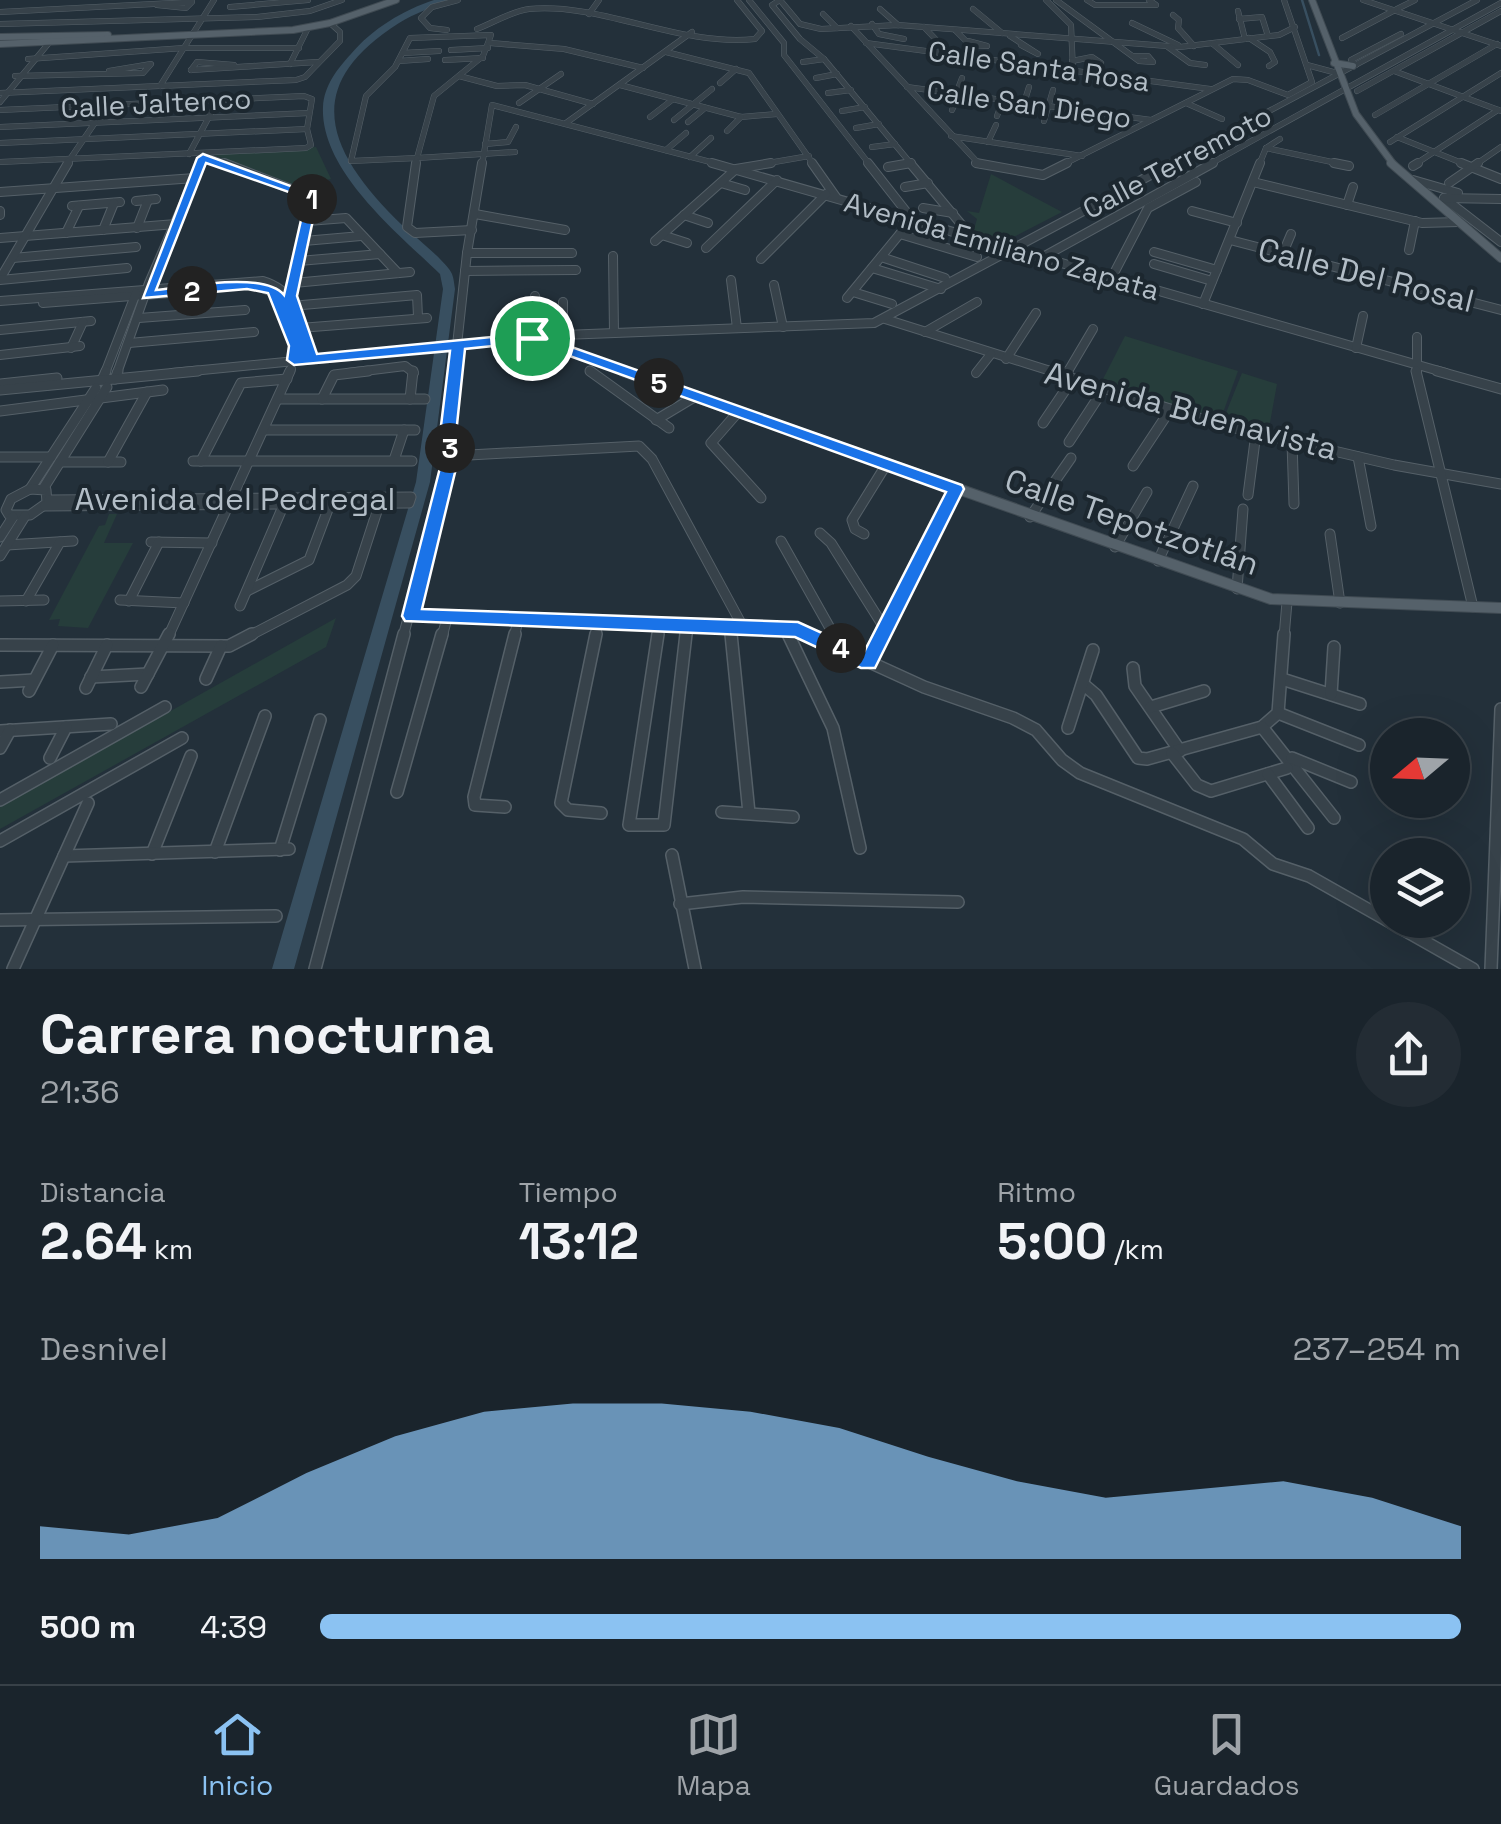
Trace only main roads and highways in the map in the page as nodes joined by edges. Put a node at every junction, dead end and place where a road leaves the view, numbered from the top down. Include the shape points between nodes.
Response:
1 (380, 0) edge
2 (396, 0) edge
3 (1312, 0) edge
4 (348, 15) junction
5 (276, 30) junction
6 (192, 34) junction
7 (96, 38) junction
8 (0, 41) edge
9 (1334, 63) junction
10 (1355, 66) road end
11 (1501, 258) edge
12 (532, 338) road end
13 (1501, 608) edge

1 - 4 main road
2 - 4 main road
3 - 9 main road
4 - 5 main road
4 - 5 main road
5 - 6 main road
6 - 7 main road
6 - 7 main road
7 - 8 main road
7 - 8 main road
9 - 10 main road
9 - 11 main road via 1375,144
12 - 13 main road, Calle Tepotzotlán via 1237,588 1288,602

